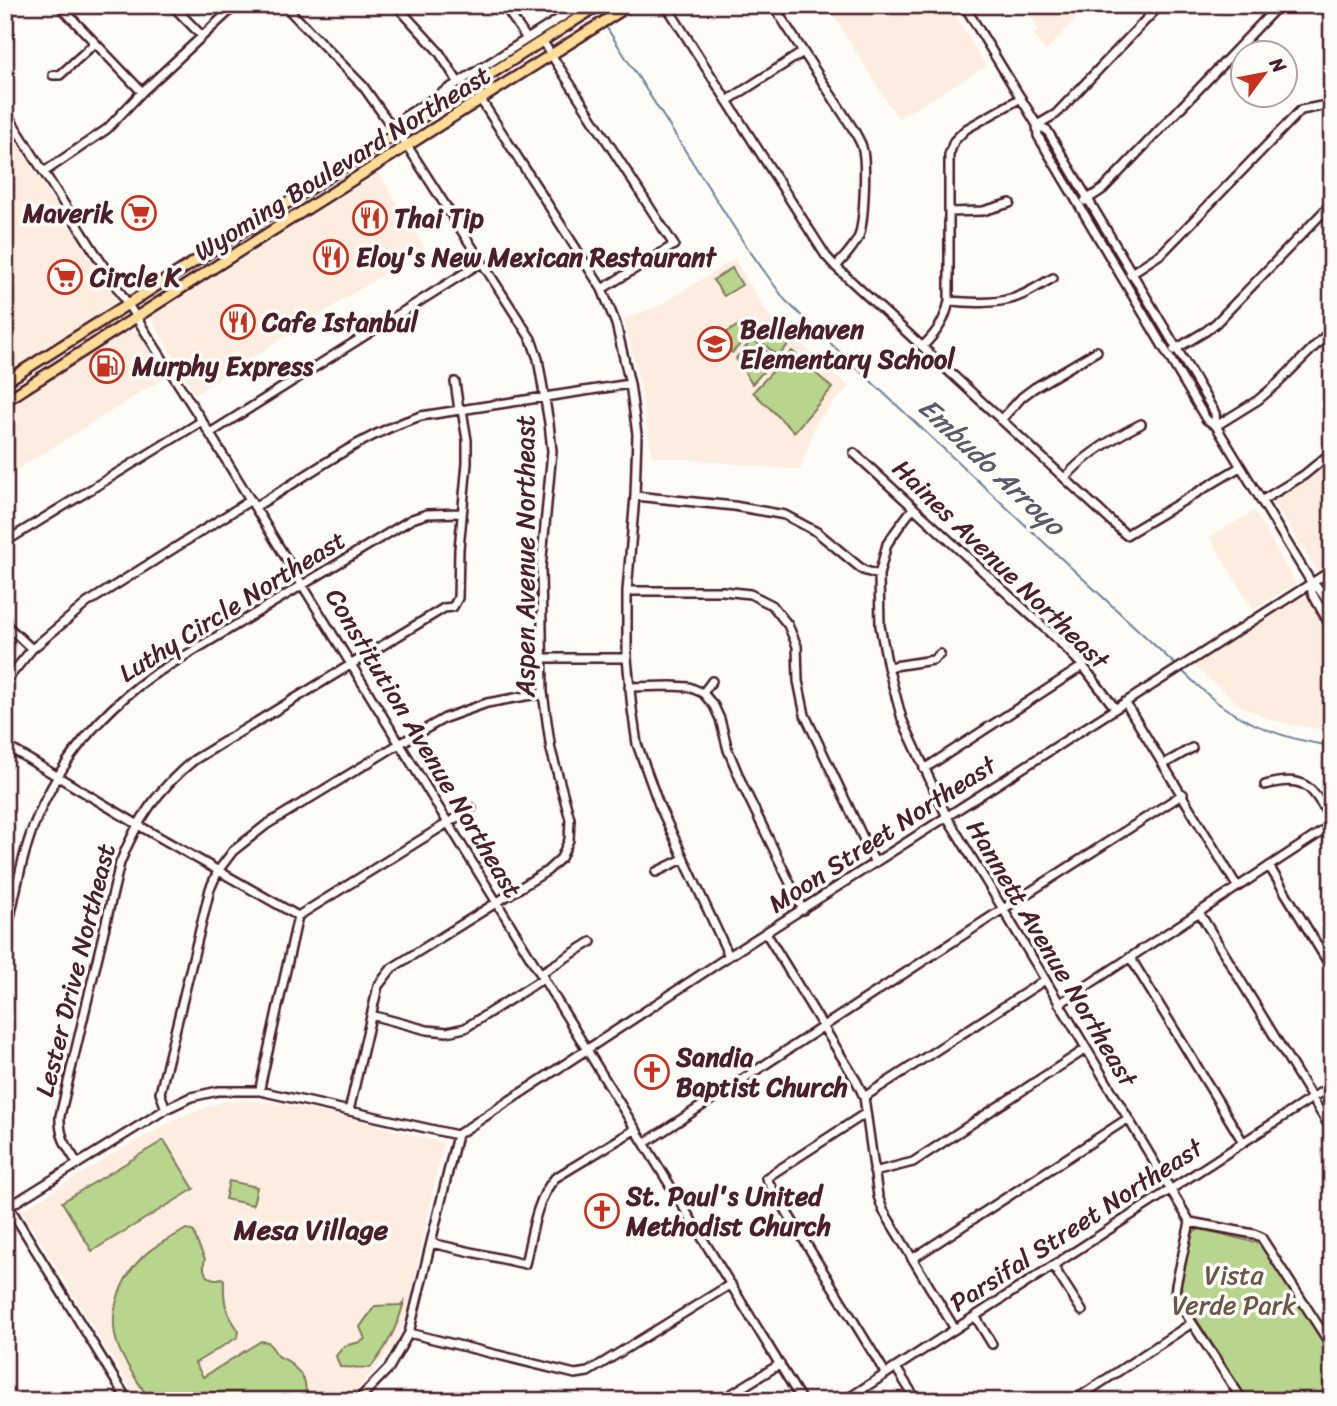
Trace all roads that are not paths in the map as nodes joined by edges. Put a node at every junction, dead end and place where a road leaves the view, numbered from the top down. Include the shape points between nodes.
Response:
1 (59, 5) edge
2 (172, 5) edge
3 (236, 5) edge
4 (284, 5) edge
5 (396, 5) edge
6 (504, 5) edge
7 (599, 5) edge
8 (630, 5) edge
9 (666, 5) edge
10 (773, 5) edge
11 (964, 5) edge
12 (1160, 5) edge
13 (1279, 5) edge
14 (581, 9) edge
15 (202, 36) junction
16 (527, 39) junction
17 (543, 42) junction
18 (95, 43) junction
19 (803, 52) junction
20 (552, 55) junction
21 (53, 75) dead end
22 (458, 82) junction
23 (142, 92) junction
24 (1021, 98) junction
25 (481, 100) junction
26 (727, 101) junction
27 (1332, 104) edge
28 (5, 111) edge
29 (391, 125) junction
30 (1037, 125) junction
31 (398, 133) junction
32 (407, 146) junction
33 (44, 172) junction
34 (1088, 199) junction
35 (1010, 203) dead end
36 (1332, 203) edge
37 (1078, 204) junction
38 (949, 212) junction
39 (482, 262) junction
40 (835, 267) junction
41 (1132, 273) junction
42 (1053, 278) dead end
43 (1123, 279) junction
44 (602, 289) junction
45 (949, 301) junction
46 (128, 303) junction
47 (137, 316) junction
48 (1332, 329) edge
49 (923, 346) junction
50 (1176, 349) junction
51 (1097, 351) dead end
52 (1168, 354) junction
53 (5, 382) edge
54 (455, 383) dead end
55 (630, 384) junction
56 (545, 397) junction
57 (5, 401) edge
58 (461, 410) junction
59 (1001, 420) junction
60 (202, 421) junction
61 (1141, 424) dead end
62 (1216, 426) junction
63 (210, 433) junction
64 (1332, 452) edge
65 (854, 453) dead end
66 (1240, 467) junction
67 (1065, 478) junction
68 (635, 496) junction
69 (1262, 501) junction
70 (253, 504) junction
71 (913, 508) junction
72 (461, 513) junction
73 (5, 542) edge
74 (1332, 570) edge
75 (879, 575) junction
76 (1311, 582) junction
77 (303, 585) junction
78 (627, 592) junction
79 (1332, 608) edge
80 (5, 624) edge
81 (1332, 629) edge
82 (32, 649) junction
83 (940, 654) dead end
84 (542, 658) junction
85 (627, 658) junction
86 (351, 664) junction
87 (1083, 666) junction
88 (887, 667) junction
89 (712, 681) dead end
90 (5, 682) edge
91 (629, 687) junction
92 (703, 693) junction
93 (543, 694) junction
94 (1125, 702) junction
95 (1115, 708) junction
96 (399, 744) junction
97 (5, 745) edge
98 (1192, 748) dead end
99 (1164, 764) junction
100 (924, 769) junction
101 (58, 776) junction
102 (1265, 785) dead end
103 (1182, 794) junction
104 (472, 808) dead end
105 (947, 817) junction
106 (448, 822) junction
107 (1332, 823) edge
108 (137, 824) junction
109 (684, 859) junction
110 (875, 863) junction
111 (1269, 866) junction
112 (218, 871) junction
113 (656, 872) dead end
114 (1237, 886) junction
115 (497, 902) junction
116 (1003, 909) junction
117 (803, 910) junction
118 (1199, 912) junction
119 (298, 916) junction
120 (766, 933) junction
121 (5, 940) edge
122 (591, 942) dead end
123 (729, 956) junction
124 (1130, 957) junction
125 (1332, 969) edge
126 (542, 975) junction
127 (1045, 979) junction
128 (1059, 1004) junction
129 (371, 1015) junction
130 (823, 1027) junction
131 (1086, 1049) junction
132 (587, 1050) junction
133 (1332, 1084) edge
134 (260, 1091) junction
135 (864, 1097) junction
136 (1312, 1097) junction
137 (166, 1109) junction
138 (349, 1111) junction
139 (866, 1113) junction
140 (1128, 1119) junction
141 (636, 1129) junction
142 (1332, 1131) edge
143 (457, 1135) junction
144 (1243, 1142) junction
145 (645, 1143) junction
146 (78, 1164) junction
147 (874, 1172) junction
148 (1170, 1190) junction
149 (7, 1205) edge
150 (1190, 1222) junction
151 (431, 1244) junction
152 (912, 1259) junction
153 (1053, 1266) junction
154 (731, 1284) junction
155 (1082, 1311) dead end
156 (975, 1316) junction
157 (1192, 1323) junction
158 (955, 1329) junction
159 (409, 1333) junction
160 (992, 1344) dead end
161 (1332, 1347) edge
162 (780, 1364) junction
163 (895, 1368) junction
164 (886, 1374) junction
165 (1332, 1382) edge
166 (128, 1401) edge
167 (357, 1401) edge
168 (720, 1401) edge
169 (802, 1401) edge
170 (844, 1401) edge
171 (917, 1401) edge
172 (1073, 1401) edge
173 (1243, 1401) edge
174 (1327, 1401) edge

1 - 18 street
2 - 15 street
3 - 15 street
4 - 29 street, Aspen Avenue Northeast via 363,86
5 - 22 street via 439,52
6 - 16 street
7 - 14 main road, Wyoming Boulevard Northeast
8 - 20 main road, Wyoming Boulevard Northeast
9 - 26 street
10 - 19 street
11 - 24 street
12 - 30 street via 1056,114
13 - 34 street via 1102,190
14 - 16 street
14 - 17 main road, Wyoming Boulevard Northeast
15 - 23 street
16 - 22 street
17 - 20 street
17 - 31 main road, Wyoming Boulevard Northeast
18 - 21 street via 60,75
18 - 23 street
19 - 26 street
19 - 40 street via 862,147 862,225 853,247
20 - 25 main road, Wyoming Boulevard Northeast
20 - 44 street via 674,245
22 - 29 street
23 - 33 street via 107,129
24 - 30 street
24 - 38 street via 966,129 954,141 949,155
25 - 32 main road, Wyoming Boulevard Northeast
25 - 44 street
26 - 40 street
27 - 41 street via 1301,110 1163,253
28 - 33 street, Constitution Avenue Northeast
29 - 31 street, Aspen Avenue Northeast
30 - 34 street via 1047,130
30 - 37 street via 1038,136
31 - 32 street, Aspen Avenue Northeast
31 - 46 main road, Wyoming Boulevard Northeast
32 - 39 street, Aspen Avenue Northeast
32 - 47 main road, Wyoming Boulevard Northeast
33 - 46 street, Constitution Avenue Northeast
34 - 37 street
34 - 41 street
35 - 38 street via 983,211
36 - 50 street via 1237,304
37 - 43 street
38 - 45 street
39 - 56 street, Aspen Avenue Northeast via 531,339
39 - 63 street
40 - 49 street
41 - 43 street
41 - 50 street
42 - 45 street via 1008,300
43 - 52 street
44 - 55 street via 616,324
45 - 49 street via 941,327
46 - 47 street, Constitution Avenue Northeast
46 - 53 main road, Wyoming Boulevard Northeast
47 - 57 main road, Wyoming Boulevard Northeast
47 - 60 street, Constitution Avenue Northeast
48 - 62 street via 1258,400
49 - 59 street
50 - 52 street
50 - 62 street via 1215,413
51 - 59 street via 1034,388
52 - 62 street via 1206,419
54 - 58 street, Lester Drive Northeast
55 - 56 street
55 - 68 street via 637,434
56 - 58 street
56 - 84 street, Aspen Avenue Northeast via 552,452 543,541
58 - 70 street via 421,416 370,436
58 - 72 street, Lester Drive Northeast via 467,463
59 - 67 street
60 - 63 street, Constitution Avenue Northeast
60 - 73 street
61 - 67 street via 1088,456
62 - 66 street
63 - 70 street, Constitution Avenue Northeast
64 - 69 street
65 - 71 street, Haines Avenue Northeast
66 - 67 street via 1126,535
66 - 69 street
68 - 75 street via 785,515 817,532 863,570
68 - 78 street
69 - 76 street
70 - 77 street, Constitution Avenue Northeast
70 - 82 street via 87,603
71 - 75 street, Hannett Avenue Northeast via 887,544
71 - 87 street, Haines Avenue Northeast
72 - 77 street, Luthy Circle Northeast via 412,519
72 - 86 street, Lester Drive Northeast via 458,598 453,607 444,608
74 - 76 street, Moon Street Northeast
75 - 88 street, Hannett Avenue Northeast
76 - 79 street
76 - 81 street via 1312,593
76 - 94 street, Moon Street Northeast
77 - 86 street, Constitution Avenue Northeast
77 - 101 street, Luthy Circle Northeast via 136,687 102,717
78 - 85 street
78 - 110 street via 723,591 750,594 772,606 797,646 805,715
80 - 82 street
82 - 90 street
83 - 88 street via 933,660
84 - 85 street
84 - 93 street, Aspen Avenue Northeast
85 - 91 street
86 - 96 street, Constitution Avenue Northeast
86 - 108 street, Lester Drive Northeast via 194,760 168,783
87 - 95 street, Haines Avenue Northeast
87 - 100 street
88 - 100 street, Hannett Avenue Northeast via 902,719
89 - 92 street
91 - 92 street via 689,687
91 - 109 street via 637,744
92 - 117 street via 720,719 743,786
93 - 96 street via 445,718
93 - 115 street, Aspen Avenue Northeast via 551,750 570,819 569,840 561,858 547,871
94 - 95 street, Moon Street Northeast
94 - 99 street
95 - 105 street, Moon Street Northeast
96 - 106 street, Constitution Avenue Northeast
96 - 112 street via 251,835
97 - 101 street
98 - 99 street
99 - 103 street
100 - 105 street, Hannett Avenue Northeast
101 - 108 street
101 - 121 street, Luthy Circle Northeast via 33,829
102 - 107 street via 1303,783
103 - 114 street
103 - 116 street
104 - 106 street
105 - 110 street, Moon Street Northeast
105 - 116 street, Hannett Avenue Northeast
106 - 115 street, Constitution Avenue Northeast
106 - 119 street
107 - 111 street
108 - 112 street
108 - 146 street, Lester Drive Northeast via 120,863 60,1116 59,1128
109 - 113 street
109 - 123 street
110 - 117 street, Moon Street Northeast
111 - 114 street
111 - 125 street
112 - 119 street
112 - 137 street via 160,1093
114 - 118 street
115 - 126 street, Constitution Avenue Northeast
115 - 129 street, Aspen Avenue Northeast via 392,968 378,986
116 - 127 street, Hannett Avenue Northeast
116 - 130 street
117 - 120 street, Moon Street Northeast
118 - 124 street
118 - 136 street
119 - 134 street
120 - 123 street, Moon Street Northeast
120 - 130 street
122 - 126 street
123 - 132 street, Moon Street Northeast
124 - 128 street
124 - 144 street
126 - 129 street via 465,1028 426,1030
126 - 132 street, Constitution Avenue Northeast
127 - 128 street, Hannett Avenue Northeast
127 - 135 street
128 - 131 street, Hannett Avenue Northeast
129 - 138 street, Aspen Avenue Northeast
130 - 135 street
130 - 145 street
131 - 140 street, Hannett Avenue Northeast
131 - 147 street via 913,1162
132 - 141 street, Constitution Avenue Northeast
132 - 143 street, Moon Street Northeast
133 - 136 street, Parsifal Street Northeast
134 - 137 street via 218,1091
134 - 138 street
135 - 139 street
136 - 142 street
136 - 144 street, Parsifal Street Northeast
137 - 146 street
138 - 143 street
139 - 147 street
139 - 164 street via 766,1178
140 - 148 street, Hannett Avenue Northeast
140 - 152 street
141 - 145 street, Constitution Avenue Northeast
141 - 151 street via 547,1187 525,1264
143 - 151 street
144 - 148 street, Parsifal Street Northeast
145 - 154 street, Constitution Avenue Northeast
146 - 149 street
147 - 152 street via 883,1210
148 - 150 street, Hannett Avenue Northeast
148 - 153 street, Parsifal Street Northeast
149 - 166 street
150 - 157 street via 1175,1294
150 - 161 street via 1261,1237
151 - 159 street
152 - 158 street
153 - 155 street
153 - 156 street, Parsifal Street Northeast
154 - 159 street via 582,1374
154 - 162 street, Constitution Avenue Northeast
156 - 158 street, Parsifal Street Northeast
156 - 160 street
157 - 172 street
157 - 173 street
158 - 163 street, Parsifal Street Northeast
159 - 167 street via 389,1368
162 - 168 street
162 - 169 street, Constitution Avenue Northeast
163 - 164 street, Parsifal Street Northeast
163 - 171 street
164 - 170 street, Parsifal Street Northeast
165 - 174 street

